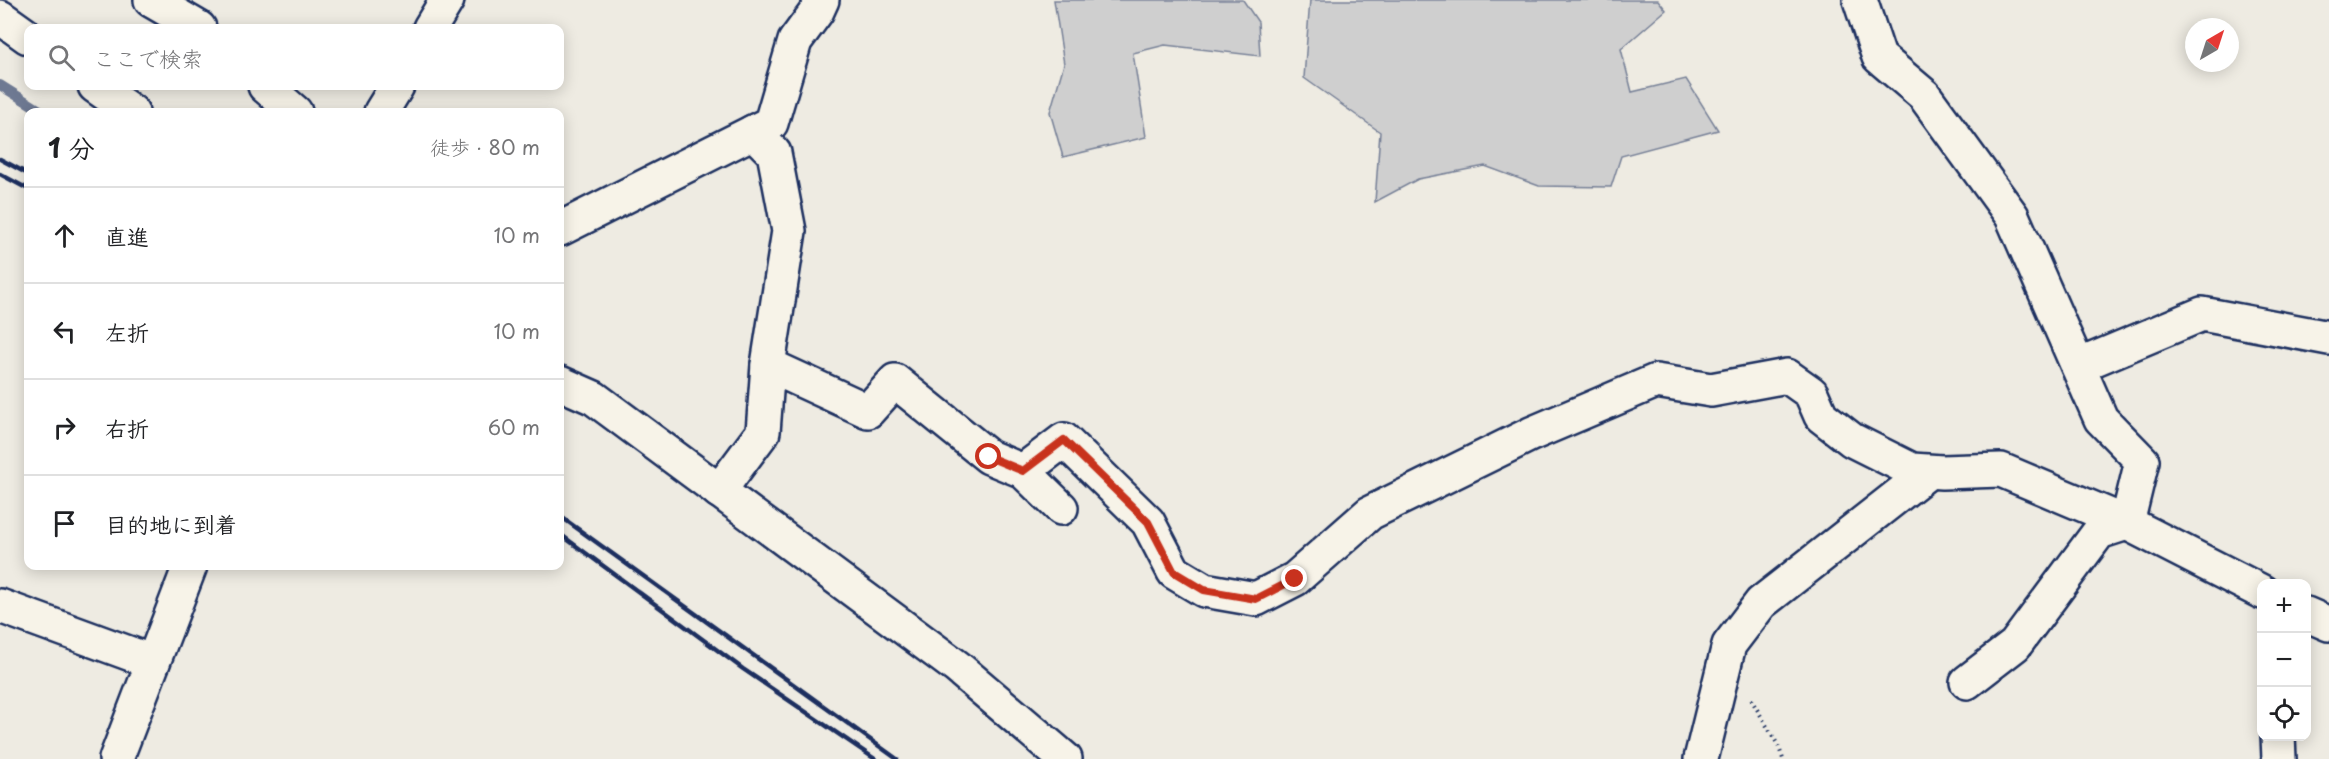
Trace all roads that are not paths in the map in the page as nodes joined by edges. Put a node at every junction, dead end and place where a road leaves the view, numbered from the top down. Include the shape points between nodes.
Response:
1 (151, 0) edge
2 (447, 0) edge
3 (822, 0) edge
4 (1860, 0) edge
5 (0, 17) edge
6 (193, 24) edge
7 (432, 24) edge
8 (24, 33) edge
9 (101, 90) edge
10 (270, 90) edge
11 (395, 90) edge
12 (126, 108) edge
13 (290, 108) edge
14 (383, 108) edge
15 (753, 132) junction
16 (564, 227) edge
17 (2329, 338) edge
18 (768, 365) junction
19 (2078, 366) junction
20 (564, 385) edge
21 (1023, 471) junction
22 (1928, 472) junction
23 (719, 491) junction
24 (1061, 508) dead end
25 (2127, 523) junction
26 (188, 570) edge
27 (2257, 589) edge
28 (0, 606) edge
29 (2311, 616) edge
30 (2329, 624) edge
31 (153, 662) junction
32 (1967, 682) dead end
33 (2278, 741) edge
34 (116, 759) edge
35 (1065, 759) edge
36 (1701, 759) edge
37 (2279, 759) edge

1 - 6 street
2 - 7 street
3 - 15 street via 795,41 771,123
4 - 19 street via 1879,57 1924,95 2012,216
5 - 8 street
9 - 12 street
10 - 13 street
11 - 14 street
15 - 16 street
15 - 18 street via 774,153 789,231
17 - 19 street via 2202,315
18 - 21 street via 868,411 896,381 989,457
18 - 23 street via 763,432
19 - 25 street via 2102,419 2142,461
20 - 23 street via 594,398
21 - 22 street via 1064,440 1148,522 1174,572 1204,590 1256,599 1295,579 1370,513 1531,434 1656,381 1711,390 1787,376 1811,393 1821,416 1852,440 1912,470
21 - 24 street
22 - 25 street via 2001,470
22 - 36 street via 1761,603 1729,645
23 - 35 street via 957,667
25 - 27 street
25 - 32 street via 2099,532 2015,645
26 - 31 street
28 - 31 street
29 - 30 street
31 - 34 street
33 - 37 street

